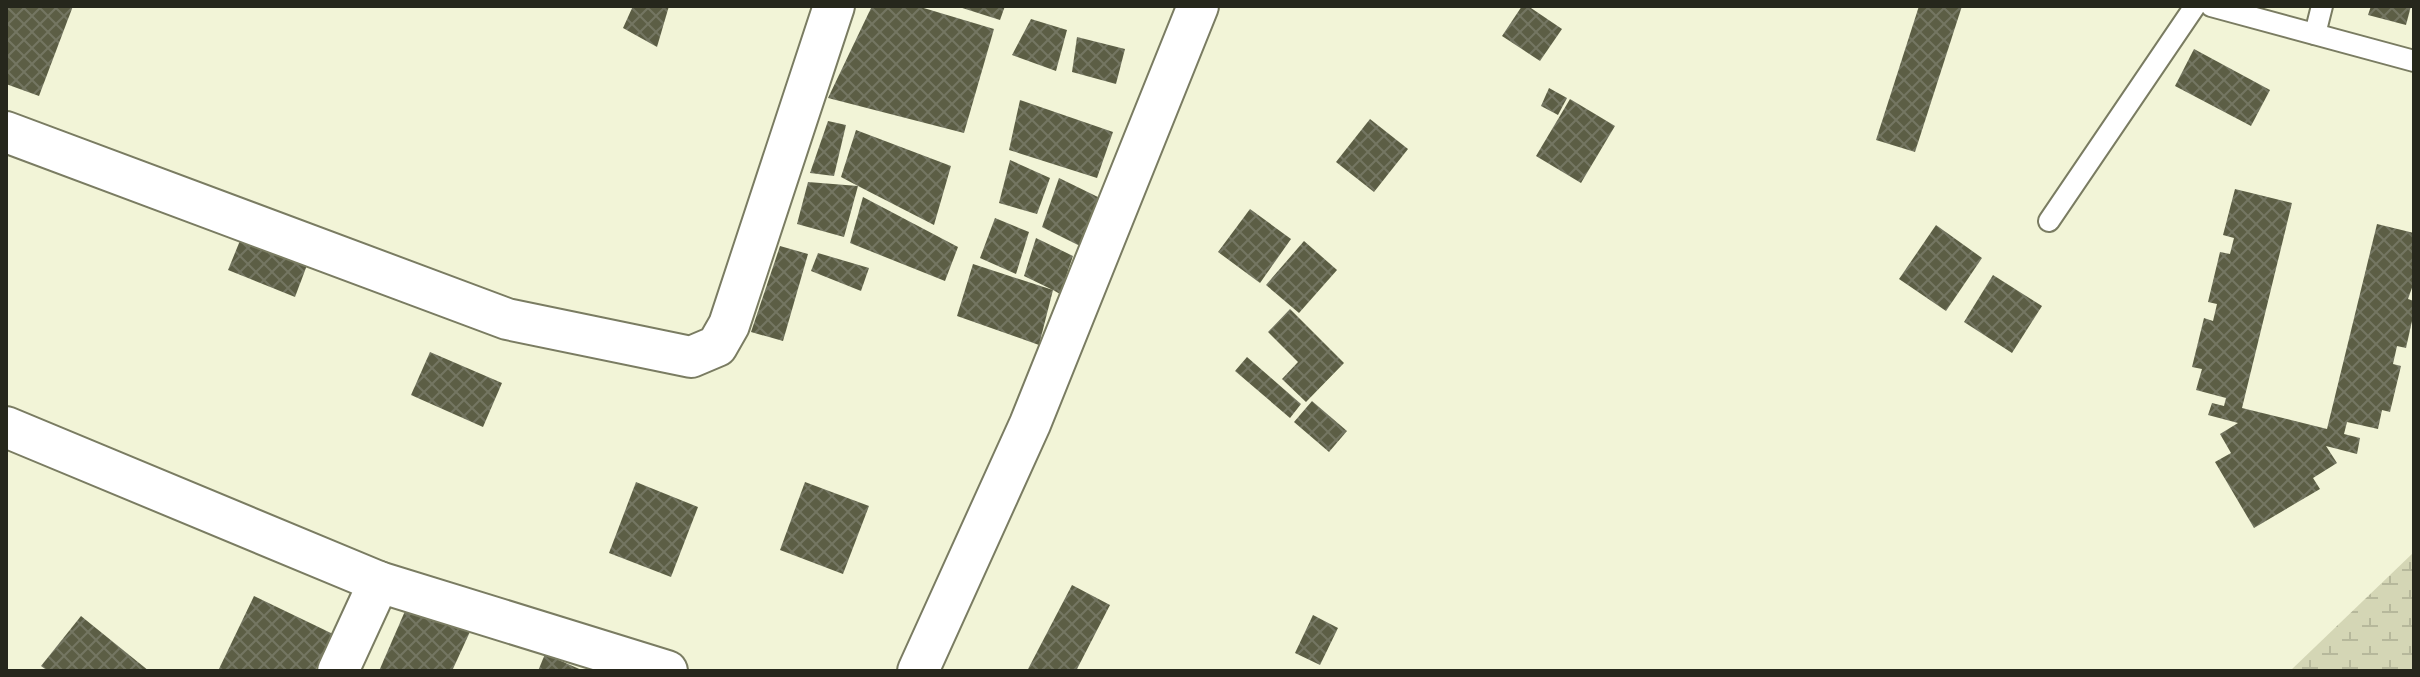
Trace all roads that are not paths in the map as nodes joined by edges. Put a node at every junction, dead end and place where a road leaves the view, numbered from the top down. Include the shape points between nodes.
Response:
1 (834, 6) edge
2 (1198, 6) edge
3 (2195, 6) edge
4 (2211, 6) edge
5 (2322, 6) edge
6 (2315, 34) junction
7 (2414, 61) edge
8 (6, 132) edge
9 (2049, 221) dead end
10 (6, 427) edge
11 (379, 582) junction
12 (338, 671) edge
13 (667, 671) edge
14 (918, 671) edge

1 - 8 street via 729,325 717,346 691,357 507,319
2 - 14 street via 1030,424
3 - 9 lane
4 - 6 lane
5 - 6 lane
6 - 7 lane
10 - 11 street
11 - 12 street
11 - 13 street

